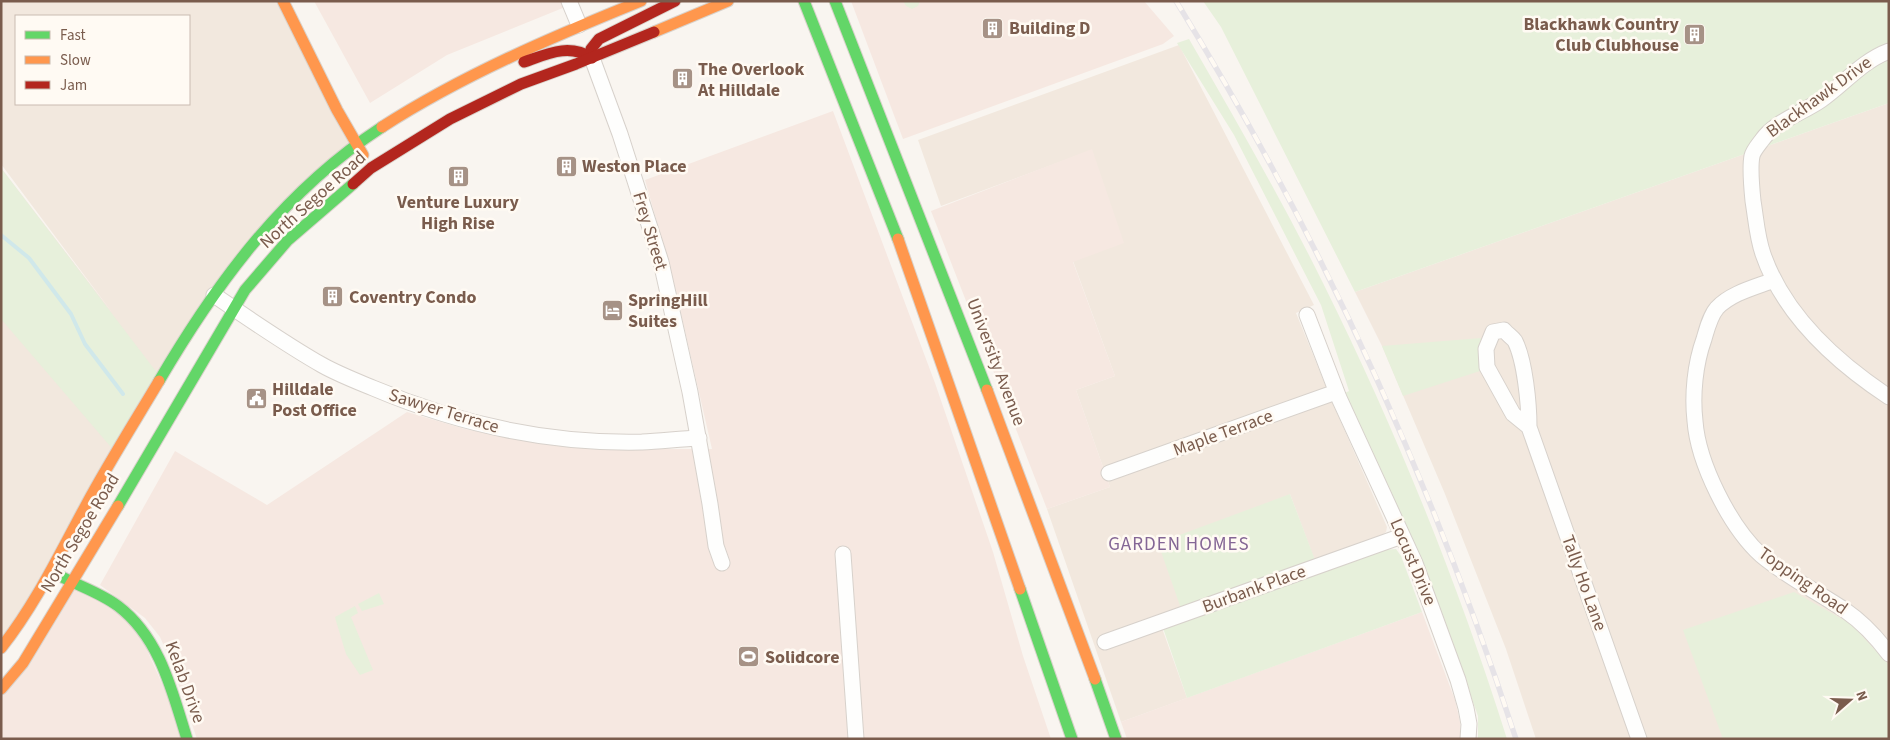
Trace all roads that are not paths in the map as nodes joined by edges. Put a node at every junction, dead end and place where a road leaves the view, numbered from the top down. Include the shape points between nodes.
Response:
1 (283, 1) edge
2 (569, 1) edge
3 (641, 1) edge
4 (675, 1) edge
5 (728, 1) edge
6 (804, 1) edge
7 (835, 1) edge
8 (579, 26) junction
9 (1889, 51) edge
10 (592, 58) junction
11 (459, 84) junction
12 (356, 144) junction
13 (356, 163) dead end
14 (371, 168) junction
15 (313, 203) dead end
16 (301, 229) junction
17 (1774, 280) junction
18 (214, 295) junction
19 (234, 309) junction
20 (1307, 315) dead end
21 (1336, 392) junction
22 (1889, 397) edge
23 (1529, 427) junction
24 (699, 438) junction
25 (1110, 473) dead end
26 (1402, 536) junction
27 (843, 554) dead end
28 (722, 563) dead end
29 (51, 571) junction
30 (71, 582) junction
31 (1105, 642) dead end
32 (1, 648) edge
33 (1889, 654) edge
34 (1, 689) edge
35 (187, 739) edge
36 (856, 739) edge
37 (1072, 739) edge
38 (1116, 739) edge
39 (1468, 739) edge
40 (1639, 739) edge

1 - 12 street
2 - 8 street
3 - 8 street, North Segoe Road
4 - 10 street via 599,39 591,49
5 - 10 street, North Segoe Road
6 - 37 street via 925,313
7 - 38 street, University Avenue via 1031,501
8 - 11 street, North Segoe Road
9 - 17 street, Blackhawk Drive via 1875,56 1821,100 1786,120 1763,138 1752,156 1756,226
10 - 11 street via 584,51 570,48
10 - 14 street, North Segoe Road via 489,99
10 - 24 street, Frey Street via 620,134 660,262
11 - 12 street, North Segoe Road via 410,109
12 - 13 street
12 - 14 street
12 - 18 street, North Segoe Road via 284,207 239,259
14 - 16 street, North Segoe Road
15 - 16 street
16 - 19 street, North Segoe Road via 245,290
17 - 22 street, Blackhawk Drive via 1788,303 1820,341 1851,371
17 - 33 street, Topping Road via 1728,299 1712,315 1700,348 1695,385 1695,422 1702,455 1713,486 1735,525 1760,554 1847,612
18 - 19 street, Sawyer Terrace
18 - 29 street, North Segoe Road via 168,365
19 - 24 street, Sawyer Terrace via 322,365 404,401 448,416 511,431 556,437 642,442
19 - 30 street, North Segoe Road
20 - 21 street, Locust Drive
21 - 25 street, Maple Terrace
21 - 26 street, Locust Drive
23 - 23 street, Tally Ho Lane via 1525,383 1514,340 1504,330 1493,332 1486,348 1488,367 1513,414
23 - 40 street, Tally Ho Lane
24 - 28 street, Frey Street via 716,546
26 - 31 street, Burbank Place
26 - 39 street, Locust Drive via 1458,680 1470,724
27 - 36 street
29 - 30 street, Kelab Drive
29 - 32 street, North Segoe Road
30 - 34 street, North Segoe Road via 23,663
30 - 35 street, Kelab Drive via 116,605 133,619 153,644 163,663

